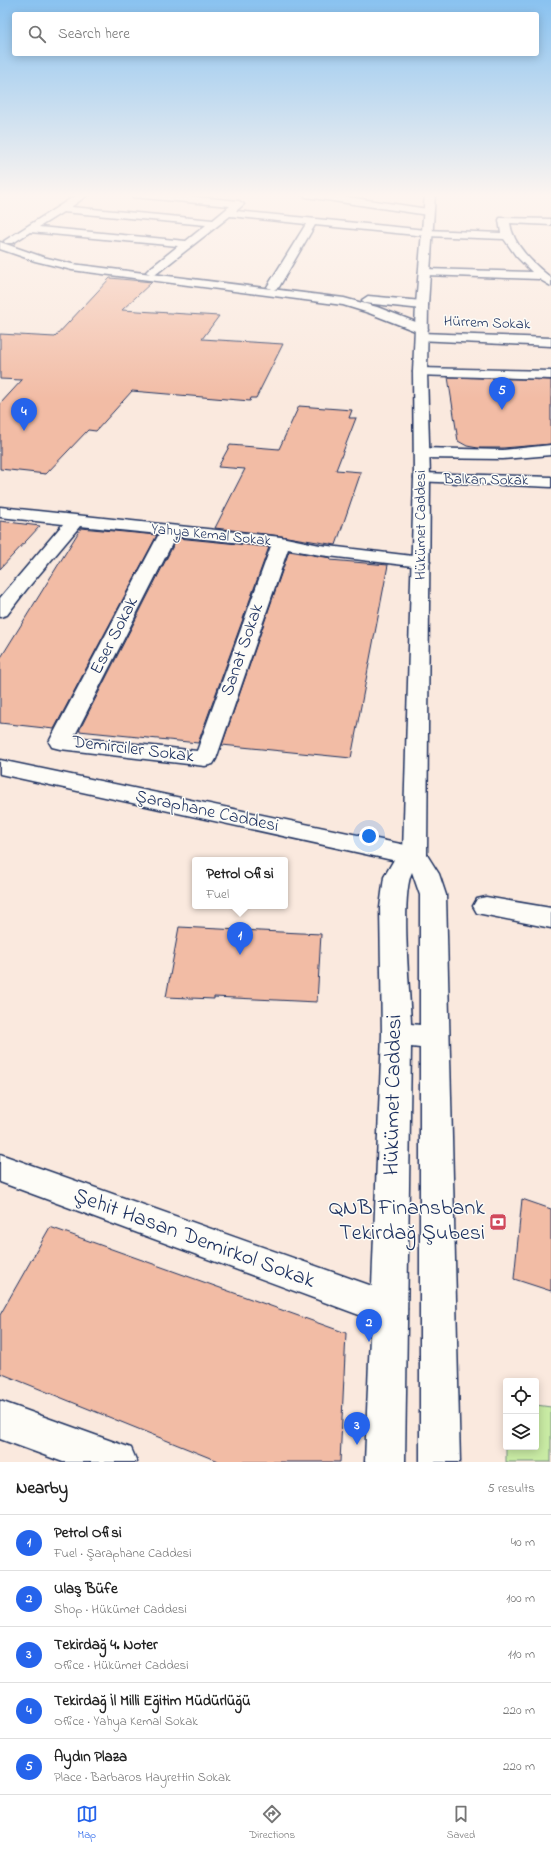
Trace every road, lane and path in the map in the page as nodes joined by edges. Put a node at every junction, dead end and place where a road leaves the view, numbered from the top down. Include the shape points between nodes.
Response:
1 (52, 262) edge
2 (164, 262) edge
3 (287, 262) edge
4 (425, 262) edge
5 (528, 262) edge
6 (530, 265) junction
7 (544, 265) dead end
8 (425, 272) junction
9 (148, 274) junction
10 (541, 276) junction
11 (551, 283) edge
12 (270, 289) junction
13 (422, 305) junction
14 (421, 333) junction
15 (551, 342) edge
16 (420, 372) junction
17 (551, 375) edge
18 (551, 450) edge
19 (420, 453) junction
20 (422, 478) junction
21 (548, 480) edge
22 (0, 512) edge
23 (75, 521) junction
24 (170, 530) junction
25 (281, 542) junction
26 (421, 562) junction
27 (0, 583) edge
28 (19, 586) junction
29 (0, 611) edge
30 (60, 742) joint
31 (205, 759) joint
32 (0, 767) edge
33 (415, 856) junction
34 (486, 906) dead end
35 (551, 918) edge
36 (397, 1034) junction
37 (436, 1038) junction
38 (0, 1168) edge
39 (389, 1309) junction
40 (0, 1420) edge
41 (117, 1462) edge
42 (385, 1462) edge
43 (440, 1462) edge

1 - 9 street
2 - 9 street
3 - 12 street
4 - 8 street, Hükümet Caddesi
5 - 6 street
6 - 7 street
6 - 10 street
8 - 10 street
8 - 13 street, Hükümet Caddesi
9 - 12 street
10 - 11 street
12 - 13 street
12 - 14 street, Hürrem Sokak via 356,304
13 - 14 street, Hükümet Caddesi
14 - 15 street, Hürrem Sokak
14 - 16 street, Hükümet Caddesi
16 - 17 street
16 - 19 street, Hükümet Caddesi
18 - 19 street via 488,454
19 - 20 street, Hükümet Caddesi
20 - 21 street, Balkan Sokak
20 - 26 street, Hükümet Caddesi
22 - 23 street, Yahya Kemal Sokak
23 - 24 street, Yahya Kemal Sokak
23 - 28 street
24 - 25 street, Yahya Kemal Sokak
24 - 30 street, Eser Sokak
25 - 26 street, Yahya Kemal Sokak via 320,550
25 - 31 street, Sanat Sokak
26 - 33 street, Hükümet Caddesi
27 - 28 street
28 - 29 street
30 - 31 street, Demirciler Sokak
32 - 33 street, Şaraphane Caddesi
33 - 36 street, Hükümet Caddesi via 404,864 397,877 393,908
33 - 37 street, Hükümet Caddesi via 424,868 433,895
34 - 35 street
36 - 37 street
36 - 39 street, Hükümet Caddesi
37 - 43 street, Hükümet Caddesi
38 - 39 street, Şehit Hasan Demirkol Sokak
39 - 42 street, Hükümet Caddesi
40 - 41 street

